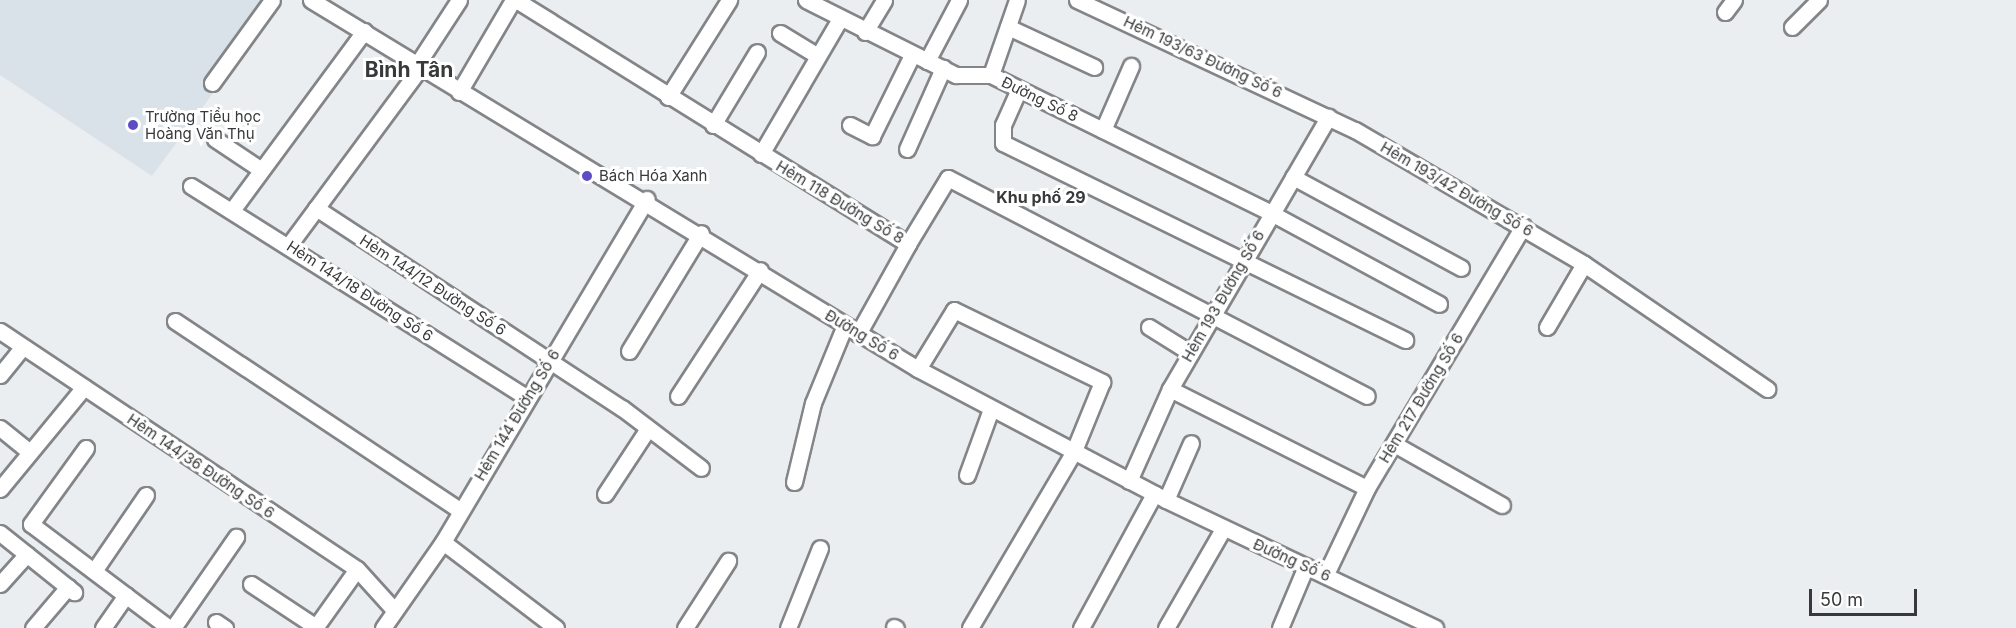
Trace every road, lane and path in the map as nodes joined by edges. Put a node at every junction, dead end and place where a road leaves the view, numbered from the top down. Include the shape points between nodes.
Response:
1 (272, 0) edge
2 (311, 0) edge
3 (459, 0) edge
4 (514, 0) edge
5 (729, 0) edge
6 (884, 0) edge
7 (959, 0) edge
8 (1017, 0) edge
9 (1077, 0) edge
10 (1819, 0) edge
11 (812, 2) edge
12 (840, 19) junction
13 (1008, 27) junction
14 (1792, 27) dead end
15 (364, 31) junction
16 (865, 32) junction
17 (780, 33) dead end
18 (757, 52) dead end
19 (912, 55) junction
20 (818, 56) junction
21 (927, 61) junction
22 (420, 64) junction
23 (1131, 66) dead end
24 (1094, 67) dead end
25 (944, 68) junction
26 (991, 75) junction
27 (212, 83) dead end
28 (1018, 88) junction
29 (459, 92) junction
30 (668, 97) junction
31 (1328, 117) junction
32 (713, 125) junction
33 (849, 125) dead end
34 (1103, 130) junction
35 (216, 139) dead end
36 (907, 149) dead end
37 (761, 154) junction
38 (260, 169) junction
39 (1293, 177) junction
40 (191, 186) dead end
41 (647, 199) junction
42 (316, 208) junction
43 (233, 209) junction
44 (1270, 213) junction
45 (1523, 226) junction
46 (701, 232) junction
47 (908, 244) junction
48 (289, 245) junction
49 (1243, 261) junction
50 (1584, 264) junction
51 (1461, 268) dead end
52 (760, 270) junction
53 (1439, 304) dead end
54 (1213, 313) junction
55 (175, 321) dead end
56 (1149, 327) dead end
57 (1547, 327) dead end
58 (852, 329) junction
59 (0, 331) edge
60 (1405, 340) dead end
61 (24, 347) junction
62 (629, 351) dead end
63 (1191, 353) junction
64 (549, 362) junction
65 (918, 369) junction
66 (0, 375) edge
67 (84, 387) junction
68 (1170, 388) junction
69 (1767, 389) dead end
70 (678, 396) dead end
71 (1367, 396) dead end
72 (527, 398) junction
73 (991, 409) junction
74 (0, 428) edge
75 (646, 430) junction
76 (1191, 444) dead end
77 (1394, 444) junction
78 (86, 448) dead end
79 (30, 452) junction
80 (1073, 453) junction
81 (701, 468) dead end
82 (967, 475) dead end
83 (1130, 481) junction
84 (794, 482) dead end
85 (1367, 488) junction
86 (0, 489) edge
87 (605, 494) dead end
88 (146, 495) dead end
89 (1160, 497) junction
90 (1502, 505) dead end
91 (461, 511) junction
92 (1223, 529) junction
93 (0, 533) edge
94 (236, 537) dead end
95 (443, 542) junction
96 (820, 548) dead end
97 (27, 554) junction
98 (728, 561) dead end
99 (1306, 566) junction
100 (357, 569) junction
101 (94, 571) junction
102 (1326, 574) junction
103 (0, 584) edge
104 (251, 584) dead end
105 (126, 595) junction
106 (394, 610) junction
107 (316, 627) edge
108 (1169, 627) edge
109 (33, 628) edge
110 (103, 628) edge
111 (169, 628) edge
112 (173, 628) edge
113 (383, 628) edge
114 (556, 628) edge
115 (685, 628) edge
116 (788, 628) edge
117 (970, 628) edge
118 (1081, 628) edge
119 (1280, 628) edge
120 (1435, 628) edge

1 - 27 street
2 - 15 street, Đường Số 6
3 - 22 street
4 - 29 street
4 - 30 street, Hẻm 118 Đường Số 8
5 - 30 street
6 - 16 street
7 - 21 street
8 - 13 street
9 - 31 street, Hẻm 193/63 Đường Số 6
10 - 14 street
11 - 12 street, Đường Số 8
12 - 16 street, Đường Số 8
12 - 20 street
13 - 24 street
13 - 26 street
15 - 22 street, Đường Số 6
15 - 38 street
16 - 19 street, Đường Số 8
17 - 20 street
18 - 32 street
19 - 21 street, Đường Số 8
19 - 33 street via 872,136
20 - 37 street
21 - 25 street, Đường Số 8
22 - 29 street, Đường Số 6
22 - 42 street
23 - 34 street
25 - 26 street, Đường Số 8 via 956,75
25 - 36 street
26 - 28 street, Đường Số 8
28 - 34 street, Đường Số 8
28 - 49 street via 1003,125 1003,143
29 - 41 street, Đường Số 6
30 - 32 street, Hẻm 118 Đường Số 8
31 - 39 street, Hẻm 193 Đường Số 6
31 - 45 street, Hẻm 193/42 Đường Số 6
32 - 37 street, Hẻm 118 Đường Số 8
34 - 44 street, Đường Số 8
35 - 38 street
37 - 47 street, Hẻm 118 Đường Số 8
38 - 43 street
39 - 44 street, Hẻm 193 Đường Số 6
39 - 51 street
40 - 43 street, Hẻm 144/18 Đường Số 6
41 - 46 street, Đường Số 6
41 - 64 street, Hẻm 144 Đường Số 6
42 - 48 street
42 - 64 street, Hẻm 144/12 Đường Số 6
43 - 48 street, Hẻm 144/18 Đường Số 6
44 - 49 street, Hẻm 193 Đường Số 6
44 - 53 street, Đường Số 8
45 - 50 street, Hẻm 193/42 Đường Số 6
45 - 77 street, Hẻm 217 Đường Số 6
46 - 52 street, Đường Số 6
46 - 62 street
47 - 54 street, Hẻm 118 Đường Số 8 via 948,178
47 - 58 street
48 - 72 street, Hẻm 144/18 Đường Số 6
49 - 54 street, Hẻm 193 Đường Số 6
49 - 60 street
50 - 57 street
50 - 69 street, Hẻm 193/42 Đường Số 6
52 - 58 street, Đường Số 6
52 - 70 street
54 - 63 street, Hẻm 193 Đường Số 6
54 - 71 street
55 - 91 street
56 - 63 street
58 - 65 street, Đường Số 6
58 - 84 street via 813,403
59 - 61 street, Hẻm 144/36 Đường Số 6
61 - 66 street
61 - 67 street, Hẻm 144/36 Đường Số 6
63 - 68 street, Hẻm 193 Đường Số 6
64 - 72 street, Hẻm 144 Đường Số 6
64 - 75 street, Hẻm 144/12 Đường Số 6
65 - 73 street, Đường Số 6
65 - 80 street via 954,310 1102,382
67 - 79 street
67 - 100 street, Hẻm 144/36 Đường Số 6
68 - 83 street, Hẻm 193 Đường Số 6
68 - 85 street
72 - 91 street, Hẻm 144 Đường Số 6
73 - 80 street, Đường Số 6
73 - 82 street
74 - 79 street
75 - 81 street, Hẻm 144/12 Đường Số 6
75 - 87 street
76 - 89 street
77 - 85 street, Hẻm 217 Đường Số 6
77 - 90 street
78 - 101 street via 31,524
79 - 86 street
80 - 83 street, Đường Số 6
80 - 117 street
83 - 89 street, Đường Số 6
85 - 102 street, Hẻm 217 Đường Số 6
88 - 101 street
89 - 92 street, Đường Số 6
89 - 118 street
91 - 95 street, Hẻm 144 Đường Số 6
92 - 99 street, Đường Số 6
92 - 108 street
93 - 97 street
94 - 112 street
95 - 106 street, Hẻm 144 Đường Số 6
95 - 114 street
96 - 116 street
97 - 103 street
97 - 109 street via 71,589
98 - 115 street
99 - 102 street, Đường Số 6
99 - 119 street
100 - 106 street, Hẻm 144/36 Đường Số 6
100 - 107 street
101 - 105 street
102 - 120 street, Đường Số 6
104 - 107 street
105 - 110 street
105 - 111 street
106 - 113 street, Hẻm 144 Đường Số 6

